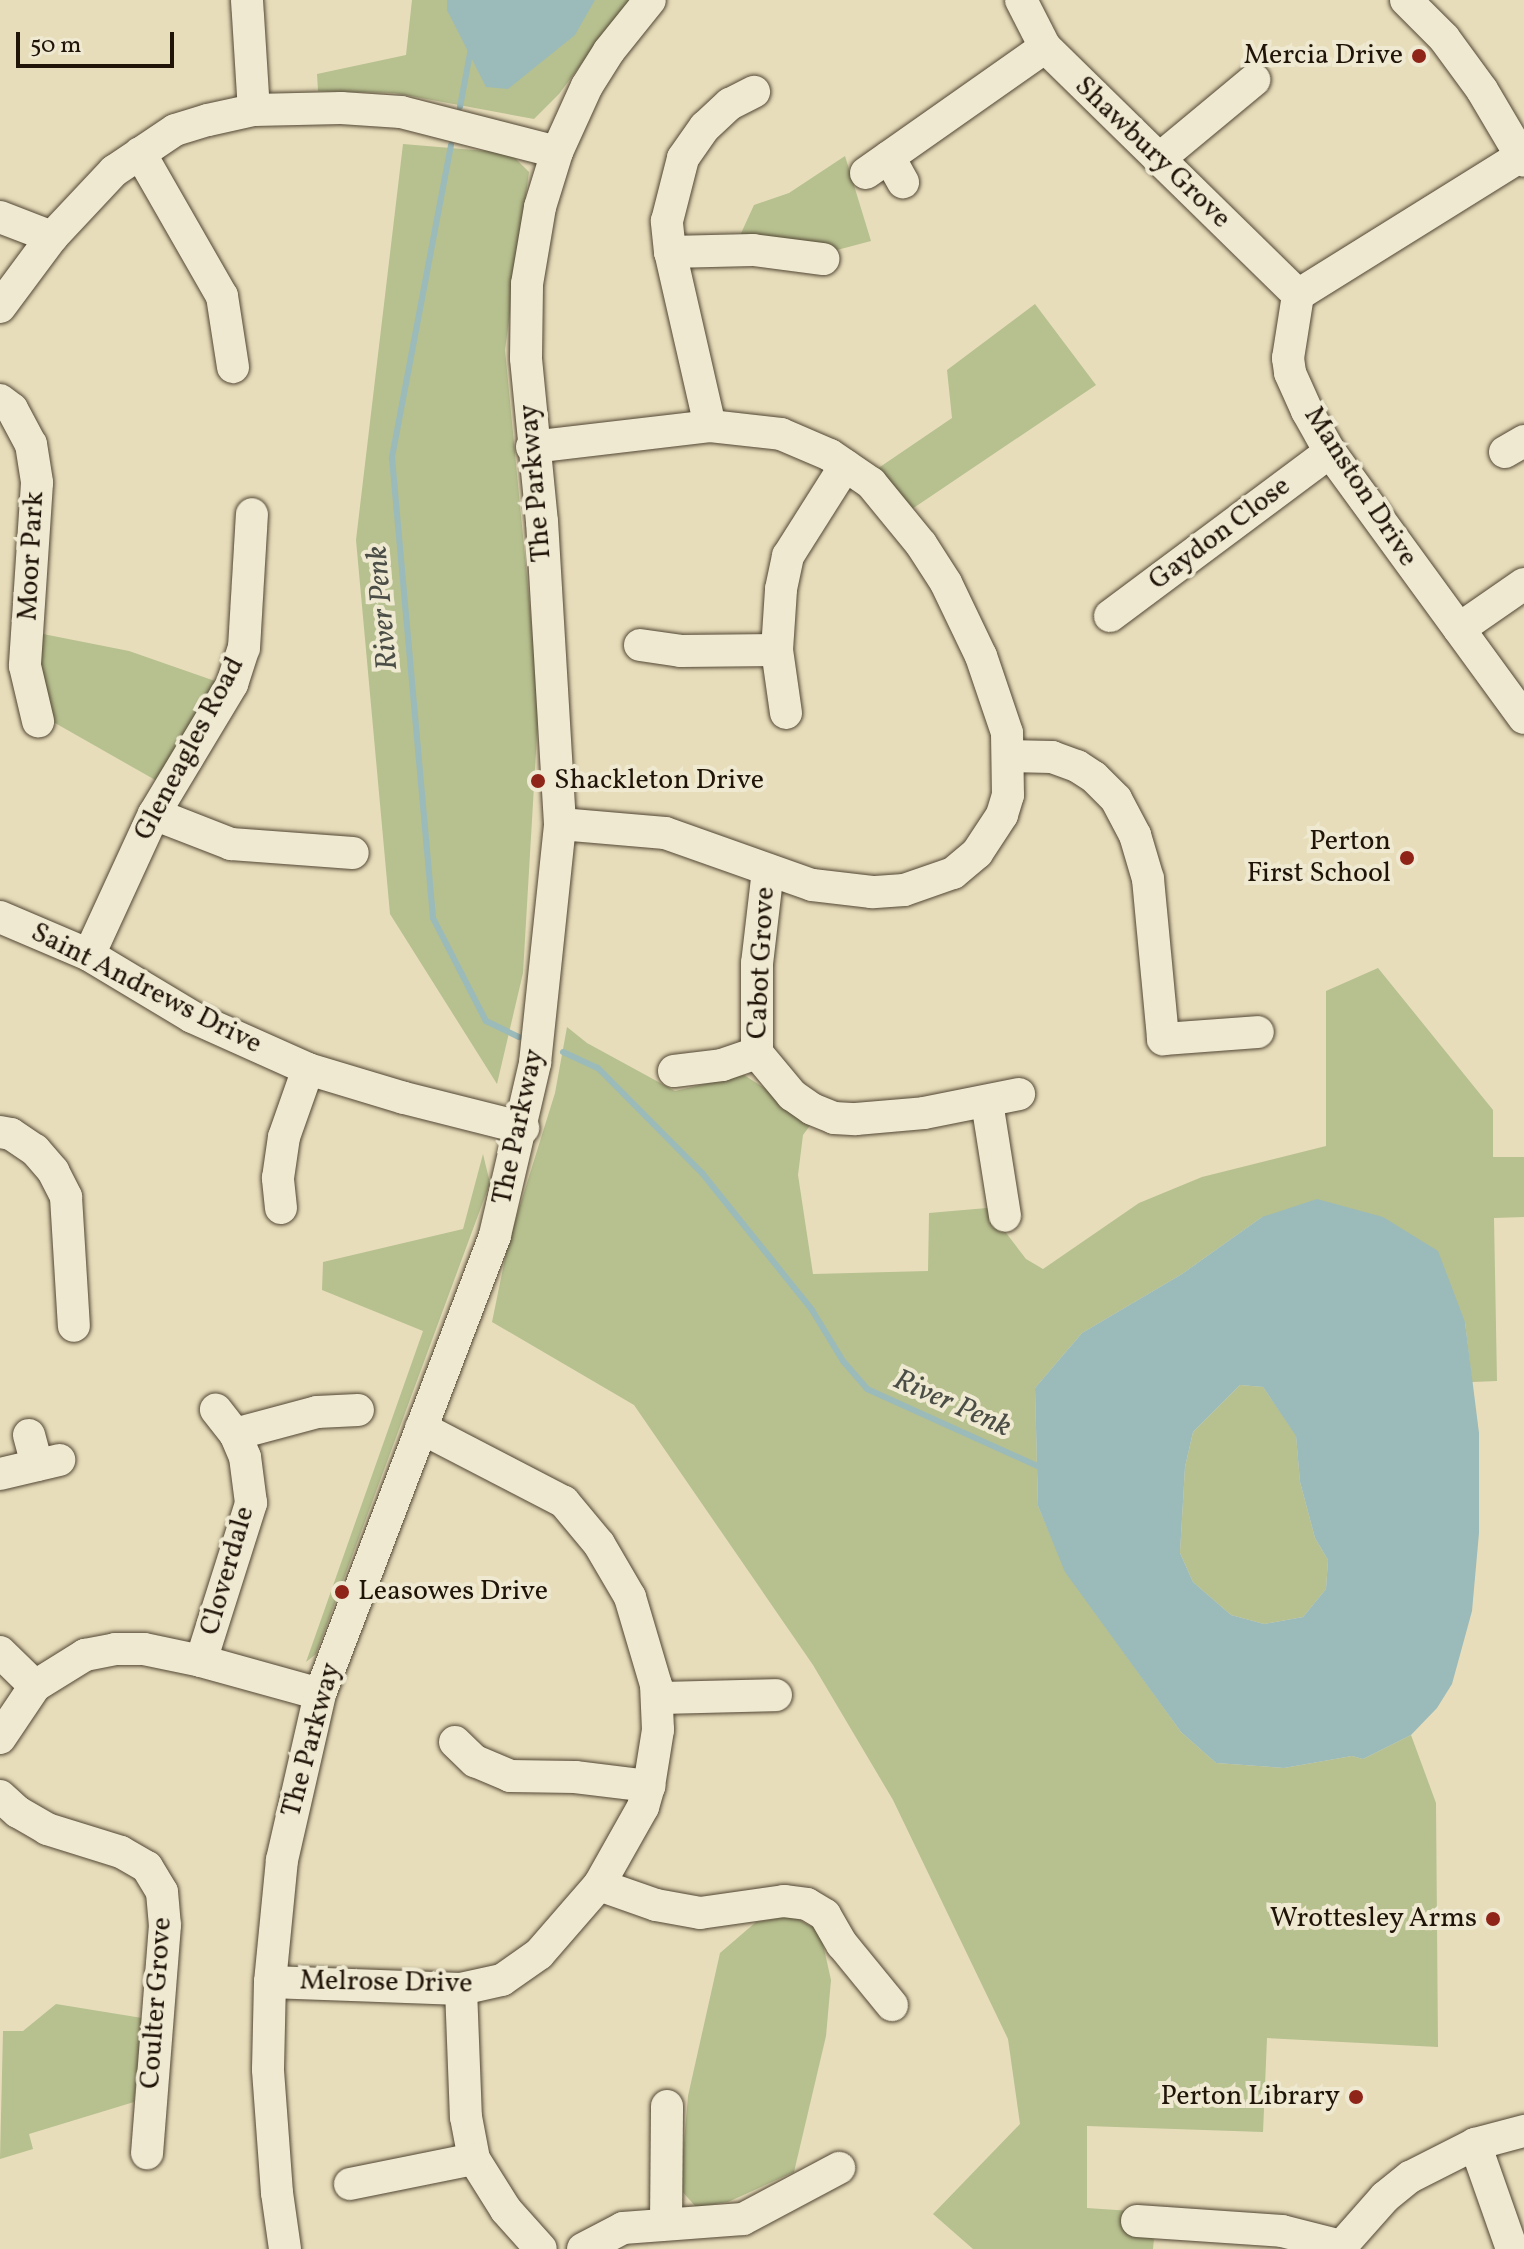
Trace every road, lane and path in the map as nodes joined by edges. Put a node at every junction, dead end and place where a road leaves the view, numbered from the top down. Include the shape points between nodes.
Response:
1 (247, 0) edge
2 (650, 0) edge
3 (1021, 0) edge
4 (1406, 0) edge
5 (1045, 47) junction
6 (1254, 80) dead end
7 (754, 92) dead end
8 (254, 110) junction
9 (557, 152) junction
10 (140, 153) junction
11 (1522, 158) edge
12 (1159, 159) junction
13 (886, 171) dead end
14 (0, 217) edge
15 (52, 237) junction
16 (670, 252) junction
17 (823, 259) dead end
18 (1298, 295) junction
19 (0, 307) edge
20 (233, 367) dead end
21 (0, 400) edge
22 (710, 426) junction
23 (532, 447) junction
24 (1330, 452) junction
25 (845, 466) junction
26 (244, 526) dead end
27 (1524, 584) edge
28 (1110, 616) dead end
29 (1459, 629) junction
30 (640, 645) dead end
31 (777, 650) junction
32 (786, 713) dead end
33 (1524, 718) edge
34 (38, 721) dead end
35 (1008, 756) junction
36 (154, 814) junction
37 (560, 824) junction
38 (353, 853) dead end
39 (768, 870) junction
40 (0, 917) edge
41 (89, 955) junction
42 (1258, 1032) dead end
43 (757, 1053) junction
44 (308, 1069) junction
45 (674, 1071) dead end
46 (1019, 1094) dead end
47 (987, 1102) junction
48 (523, 1128) junction
49 (0, 1132) edge
50 (281, 1208) dead end
51 (1005, 1216) dead end
52 (74, 1326) dead end
53 (358, 1410) dead end
54 (421, 1428) junction
55 (42, 1453) dead end
56 (0, 1474) edge
57 (0, 1652) edge
58 (201, 1661) junction
59 (35, 1686) junction
60 (320, 1694) junction
61 (776, 1695) dead end
62 (657, 1698) junction
63 (0, 1738) edge
64 (455, 1742) dead end
65 (649, 1786) junction
66 (0, 1796) edge
67 (599, 1885) junction
68 (270, 1982) junction
69 (461, 1989) junction
70 (892, 2005) dead end
71 (667, 2106) dead end
72 (1524, 2131) edge
73 (1475, 2144) junction
74 (147, 2153) dead end
75 (474, 2159) junction
76 (839, 2168) dead end
77 (350, 2184) dead end
78 (1137, 2221) dead end
79 (666, 2224) junction
80 (1169, 2237) edge
81 (1340, 2248) edge
82 (285, 2249) edge
83 (541, 2249) edge
84 (583, 2249) edge
85 (1512, 2249) edge

1 - 8 street
2 - 9 street, The Parkway via 602,63
3 - 5 street, Shawbury Grove
4 - 11 street via 1444,38
5 - 12 street, Shawbury Grove
5 - 13 street
6 - 12 street
7 - 16 street via 721,112 683,158 667,221
8 - 9 street via 401,112
8 - 10 street via 175,130
9 - 23 street, The Parkway via 540,207 527,284
10 - 15 street via 114,171
10 - 20 street via 222,296
11 - 18 street
12 - 18 street, Shawbury Grove
14 - 15 street
15 - 19 street
16 - 17 street via 753,250
16 - 22 street
18 - 24 street, Manston Drive via 1290,373
21 - 34 street, Moor Park via 12,409 31,444 37,483 25,666
22 - 23 street
22 - 25 street via 781,434
23 - 37 street, The Parkway via 542,522
24 - 28 street, Gaydon Close
24 - 29 street, Manston Drive
25 - 31 street via 788,556
25 - 35 street via 871,483 946,583 981,656 1007,733
26 - 36 street, Gleneagles Road via 244,648 236,672
27 - 29 street
29 - 33 street, Manston Drive
30 - 31 street via 681,651
31 - 32 street
35 - 39 street via 1002,815 977,853 953,873 904,890 872,892 812,885
35 - 42 street via 1052,757 1077,766 1116,799 1148,879 1163,1039
36 - 38 street via 231,844
36 - 41 street, Gleneagles Road
37 - 39 street via 665,833
37 - 48 street, The Parkway via 535,1063
39 - 43 street, Cabot Grove via 757,963
40 - 41 street, Saint Andrews Drive
41 - 44 street, Saint Andrews Drive via 192,1017
43 - 45 street via 722,1065
43 - 47 street, Cabot Grove via 792,1095 834,1118 924,1113
44 - 48 street, Saint Andrews Drive
44 - 50 street via 284,1137 278,1178
46 - 47 street, Cabot Grove
47 - 51 street
48 - 54 street, The Parkway via 495,1235
49 - 52 street via 35,1150 66,1197 84,1291
53 - 58 street, Cloverdale via 226,1422 245,1457 251,1503
54 - 60 street, The Parkway
54 - 62 street, Melrose Drive via 564,1502 599,1544 630,1597
55 - 56 street
57 - 59 street
58 - 59 street via 144,1649 115,1649 85,1655
58 - 60 street
59 - 63 street
60 - 68 street, The Parkway via 282,1860
61 - 62 street
62 - 65 street, Melrose Drive
64 - 65 street via 475,1761 510,1776
65 - 67 street, Melrose Drive via 643,1807
66 - 74 street, Coulter Grove via 47,1829 121,1852 147,1867 162,1892 165,1925 138,2116
67 - 69 street, Melrose Drive via 561,1931 520,1968 502,1980
67 - 70 street via 656,1905 700,1913 784,1901 807,1904 825,1915
68 - 69 street, Melrose Drive
68 - 82 street, The Parkway via 268,2069
69 - 75 street via 466,2117
71 - 79 street
72 - 73 street
73 - 81 street via 1410,2177
73 - 85 street
75 - 77 street
75 - 83 street via 506,2210
76 - 79 street via 743,2219
78 - 80 street
79 - 84 street via 623,2228
80 - 81 street via 1282,2231

